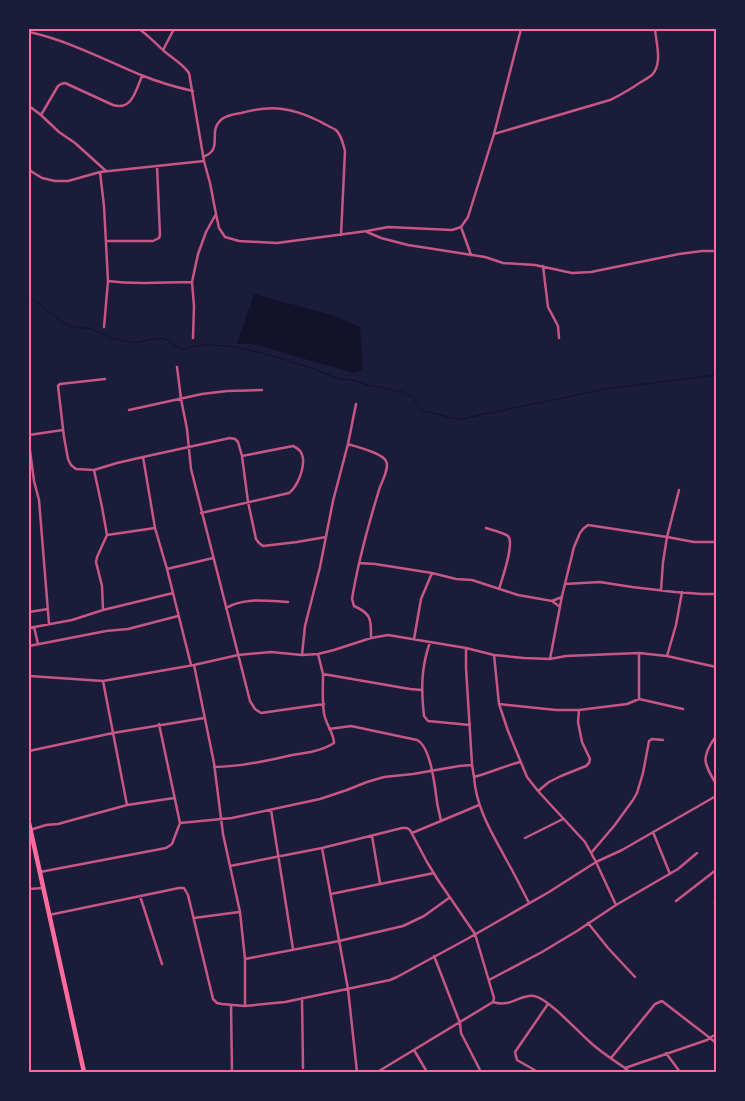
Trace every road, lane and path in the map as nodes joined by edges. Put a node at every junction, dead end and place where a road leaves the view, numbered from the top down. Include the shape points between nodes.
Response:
1 (139, 29) edge
2 (174, 29) edge
3 (521, 29) edge
4 (654, 29) edge
5 (29, 32) edge
6 (163, 50) junction
7 (142, 76) junction
8 (192, 91) junction
9 (29, 106) edge
10 (41, 115) junction
11 (494, 134) junction
12 (204, 159) junction
13 (157, 166) junction
14 (29, 170) edge
15 (106, 171) junction
16 (100, 172) junction
17 (216, 214) junction
18 (461, 228) junction
19 (367, 231) junction
20 (341, 235) junction
21 (106, 241) junction
22 (716, 251) edge
23 (472, 255) junction
24 (543, 266) junction
25 (108, 281) junction
26 (192, 282) junction
27 (104, 326) dead end
28 (193, 338) dead end
29 (558, 338) dead end
30 (177, 367) dead end
31 (105, 379) dead end
32 (262, 390) dead end
33 (181, 399) junction
34 (356, 404) dead end
35 (129, 410) dead end
36 (63, 430) junction
37 (29, 435) edge
38 (29, 443) edge
39 (348, 444) junction
40 (189, 447) junction
41 (242, 456) junction
42 (143, 457) junction
43 (94, 470) junction
44 (679, 490) dead end
45 (248, 502) junction
46 (201, 513) junction
47 (156, 528) junction
48 (486, 528) dead end
49 (106, 535) junction
50 (667, 536) junction
51 (326, 537) junction
52 (716, 542) edge
53 (213, 558) junction
54 (359, 563) junction
55 (167, 569) junction
56 (432, 573) junction
57 (565, 584) junction
58 (498, 589) junction
59 (661, 590) junction
60 (682, 592) junction
61 (173, 593) junction
62 (716, 594) edge
63 (562, 596) junction
64 (552, 601) junction
65 (288, 602) dead end
66 (560, 607) junction
67 (48, 608) junction
68 (226, 608) junction
69 (103, 610) junction
70 (29, 612) edge
71 (178, 616) junction
72 (49, 624) junction
73 (29, 628) edge
74 (34, 628) junction
75 (371, 638) junction
76 (414, 639) junction
77 (430, 642) junction
78 (38, 644) junction
79 (29, 646) edge
80 (466, 648) junction
81 (639, 653) junction
82 (318, 654) junction
83 (238, 655) junction
84 (302, 655) junction
85 (494, 655) junction
86 (667, 656) junction
87 (550, 659) junction
88 (192, 665) junction
89 (716, 668) edge
90 (323, 674) junction
91 (29, 676) edge
92 (103, 682) junction
93 (422, 690) junction
94 (639, 699) junction
95 (324, 704) junction
96 (499, 704) junction
97 (683, 709) dead end
98 (580, 710) junction
99 (204, 718) junction
100 (159, 724) junction
101 (470, 725) junction
102 (330, 729) junction
103 (113, 733) junction
104 (716, 736) edge
105 (663, 740) dead end
106 (29, 751) edge
107 (520, 762) junction
108 (472, 765) junction
109 (214, 767) junction
110 (432, 771) junction
111 (474, 777) junction
112 (716, 784) edge
113 (538, 791) junction
114 (716, 796) edge
115 (174, 798) junction
116 (127, 805) junction
117 (480, 805) junction
118 (271, 810) junction
119 (220, 819) junction
120 (563, 819) junction
121 (441, 822) junction
122 (29, 823) edge
123 (180, 824) junction
124 (30, 830) junction
125 (653, 832) junction
126 (412, 833) junction
127 (372, 835) junction
128 (525, 838) dead end
129 (322, 848) junction
130 (591, 853) junction
131 (697, 853) dead end
132 (278, 857) junction
133 (596, 862) junction
134 (230, 866) junction
135 (716, 870) edge
136 (40, 872) junction
137 (434, 874) junction
138 (670, 874) junction
139 (380, 884) junction
140 (43, 888) junction
141 (29, 889) edge
142 (331, 894) junction
143 (716, 895) edge
144 (140, 896) junction
145 (449, 898) junction
146 (676, 901) dead end
147 (529, 903) junction
148 (616, 905) junction
149 (716, 906) edge
150 (240, 912) junction
151 (50, 915) junction
152 (194, 918) junction
153 (588, 923) junction
154 (475, 934) junction
155 (339, 941) junction
156 (293, 950) junction
157 (434, 956) junction
158 (245, 959) junction
159 (162, 964) dead end
160 (635, 977) dead end
161 (489, 980) junction
162 (348, 989) junction
163 (302, 998) junction
164 (493, 1002) junction
165 (548, 1004) junction
166 (231, 1005) junction
167 (245, 1006) junction
168 (460, 1022) junction
169 (716, 1034) edge
170 (710, 1038) junction
171 (716, 1044) edge
172 (414, 1050) junction
173 (666, 1053) junction
174 (611, 1058) junction
175 (303, 1068) dead end
176 (625, 1068) junction
177 (379, 1071) dead end
178 (84, 1072) edge
179 (232, 1072) edge
180 (357, 1072) edge
181 (427, 1072) edge
182 (482, 1072) edge
183 (538, 1072) edge
184 (629, 1072) edge
185 (680, 1072) edge

1 - 6 street
2 - 6 street
3 - 11 street
4 - 11 street via 658,62 646,79 610,100
5 - 7 street via 75,47
6 - 8 street via 189,72
7 - 8 street
7 - 10 street via 130,103 120,107 61,84
8 - 12 street
9 - 10 street
10 - 15 street
11 - 18 street via 468,217
12 - 13 street
12 - 17 street
12 - 20 street via 213,152 215,128 222,119 258,108 285,108 336,131 343,141 344,151
13 - 15 street
13 - 21 street via 159,238 153,241
14 - 16 street via 55,181 68,181
15 - 16 street
16 - 21 street
17 - 20 street via 225,237 239,241 277,243
17 - 26 street via 198,254
18 - 19 street via 388,227
18 - 23 street
19 - 20 street
19 - 23 street via 408,245
21 - 25 street
22 - 24 street via 679,254 591,272 572,273
23 - 24 street via 503,263
24 - 29 street via 548,307 558,326
25 - 26 street
25 - 27 street
26 - 28 street
30 - 33 street
31 - 36 street via 58,386
32 - 33 street via 227,391
33 - 35 street
33 - 40 street
34 - 39 street
36 - 37 street
36 - 43 street via 70,465 76,469
38 - 67 street via 39,500
39 - 51 street
39 - 54 street via 370,451 387,462
40 - 41 street via 230,438 238,442
40 - 42 street
40 - 46 street
41 - 45 street
41 - 45 street via 293,446 301,452 303,459 297,483 289,493
42 - 43 street
42 - 47 street
43 - 49 street
44 - 50 street
45 - 46 street
45 - 51 street via 256,539 263,546
46 - 53 street
47 - 49 street
47 - 55 street
48 - 58 street via 510,538
49 - 69 street via 96,562
50 - 52 street via 694,542
50 - 57 street via 588,525 574,547
50 - 59 street
51 - 84 street
53 - 55 street
53 - 68 street
54 - 56 street
54 - 75 street via 352,599 354,606 368,614
55 - 61 street
56 - 58 street via 472,580
56 - 76 street via 421,599
57 - 59 street via 600,582
57 - 63 street
58 - 64 street
59 - 60 street
60 - 62 street
60 - 86 street
61 - 69 street
61 - 71 street
63 - 64 street
63 - 66 street
64 - 66 street
65 - 68 street via 250,601
66 - 87 street
67 - 70 street
67 - 72 street
68 - 83 street
69 - 72 street
71 - 78 street via 128,629
71 - 88 street
72 - 74 street
73 - 74 street
74 - 78 street
75 - 76 street via 388,635
75 - 82 street
76 - 77 street
77 - 80 street
77 - 93 street
78 - 79 street
80 - 85 street
80 - 101 street
81 - 86 street
81 - 87 street
81 - 94 street
82 - 84 street
82 - 90 street
83 - 84 street via 271,652
83 - 88 street
83 - 95 street via 255,710 262,713
85 - 87 street
85 - 96 street
86 - 89 street
88 - 92 street
88 - 99 street
90 - 93 street
90 - 95 street
91 - 92 street
92 - 103 street
93 - 101 street via 424,716 428,721
94 - 97 street
94 - 98 street via 627,704
95 - 102 street
96 - 98 street
96 - 107 street
98 - 113 street via 578,722 589,763 549,782
99 - 100 street
99 - 109 street
100 - 103 street
100 - 115 street
101 - 108 street
102 - 109 street via 334,743 329,746 269,760
102 - 110 street via 351,726 422,742
103 - 106 street
103 - 116 street
104 - 112 street via 705,754 705,762
105 - 130 street via 649,740 637,793
107 - 111 street
107 - 113 street
108 - 110 street
108 - 111 street
109 - 119 street
110 - 118 street via 376,779 320,799
110 - 121 street
111 - 117 street
113 - 120 street
114 - 125 street
115 - 116 street
115 - 123 street
116 - 124 street
117 - 121 street
117 - 147 street
118 - 119 street
118 - 132 street
119 - 123 street
119 - 134 street
120 - 128 street
120 - 130 street
121 - 126 street
122 - 124 highway
123 - 136 street via 172,844 166,848
124 - 136 highway
125 - 133 street
125 - 138 street
126 - 127 street via 402,828
126 - 137 street
127 - 129 street
127 - 139 street
129 - 132 street
129 - 142 street
130 - 133 street
131 - 138 street
132 - 134 street
132 - 156 street
133 - 147 street
133 - 148 street
134 - 150 street
135 - 146 street
136 - 140 highway
137 - 139 street
137 - 145 street
138 - 148 street
139 - 142 street
140 - 141 street
140 - 151 highway
142 - 155 street
143 - 149 street
144 - 151 street
144 - 152 street via 184,888
144 - 159 street
145 - 154 street
145 - 155 street via 403,926
147 - 154 street
148 - 153 street
150 - 152 street
150 - 158 street
151 - 178 highway
152 - 166 street via 214,999 217,1003
153 - 160 street
153 - 161 street
154 - 157 street
154 - 161 street
155 - 156 street
155 - 162 street
156 - 158 street
157 - 162 street via 390,980
157 - 168 street
158 - 167 street
161 - 164 street
162 - 163 street
162 - 180 street
163 - 167 street
163 - 175 street
164 - 165 street via 504,1004 533,996
164 - 168 street
165 - 174 street
165 - 183 street via 515,1052 517,1060
166 - 167 street
166 - 179 street
168 - 172 street
168 - 182 street via 461,1034
169 - 170 street
170 - 171 street
170 - 173 street
170 - 174 street via 662,1001 655,1004
172 - 177 street
172 - 181 street
173 - 176 street
173 - 185 street
174 - 176 street
176 - 184 street

